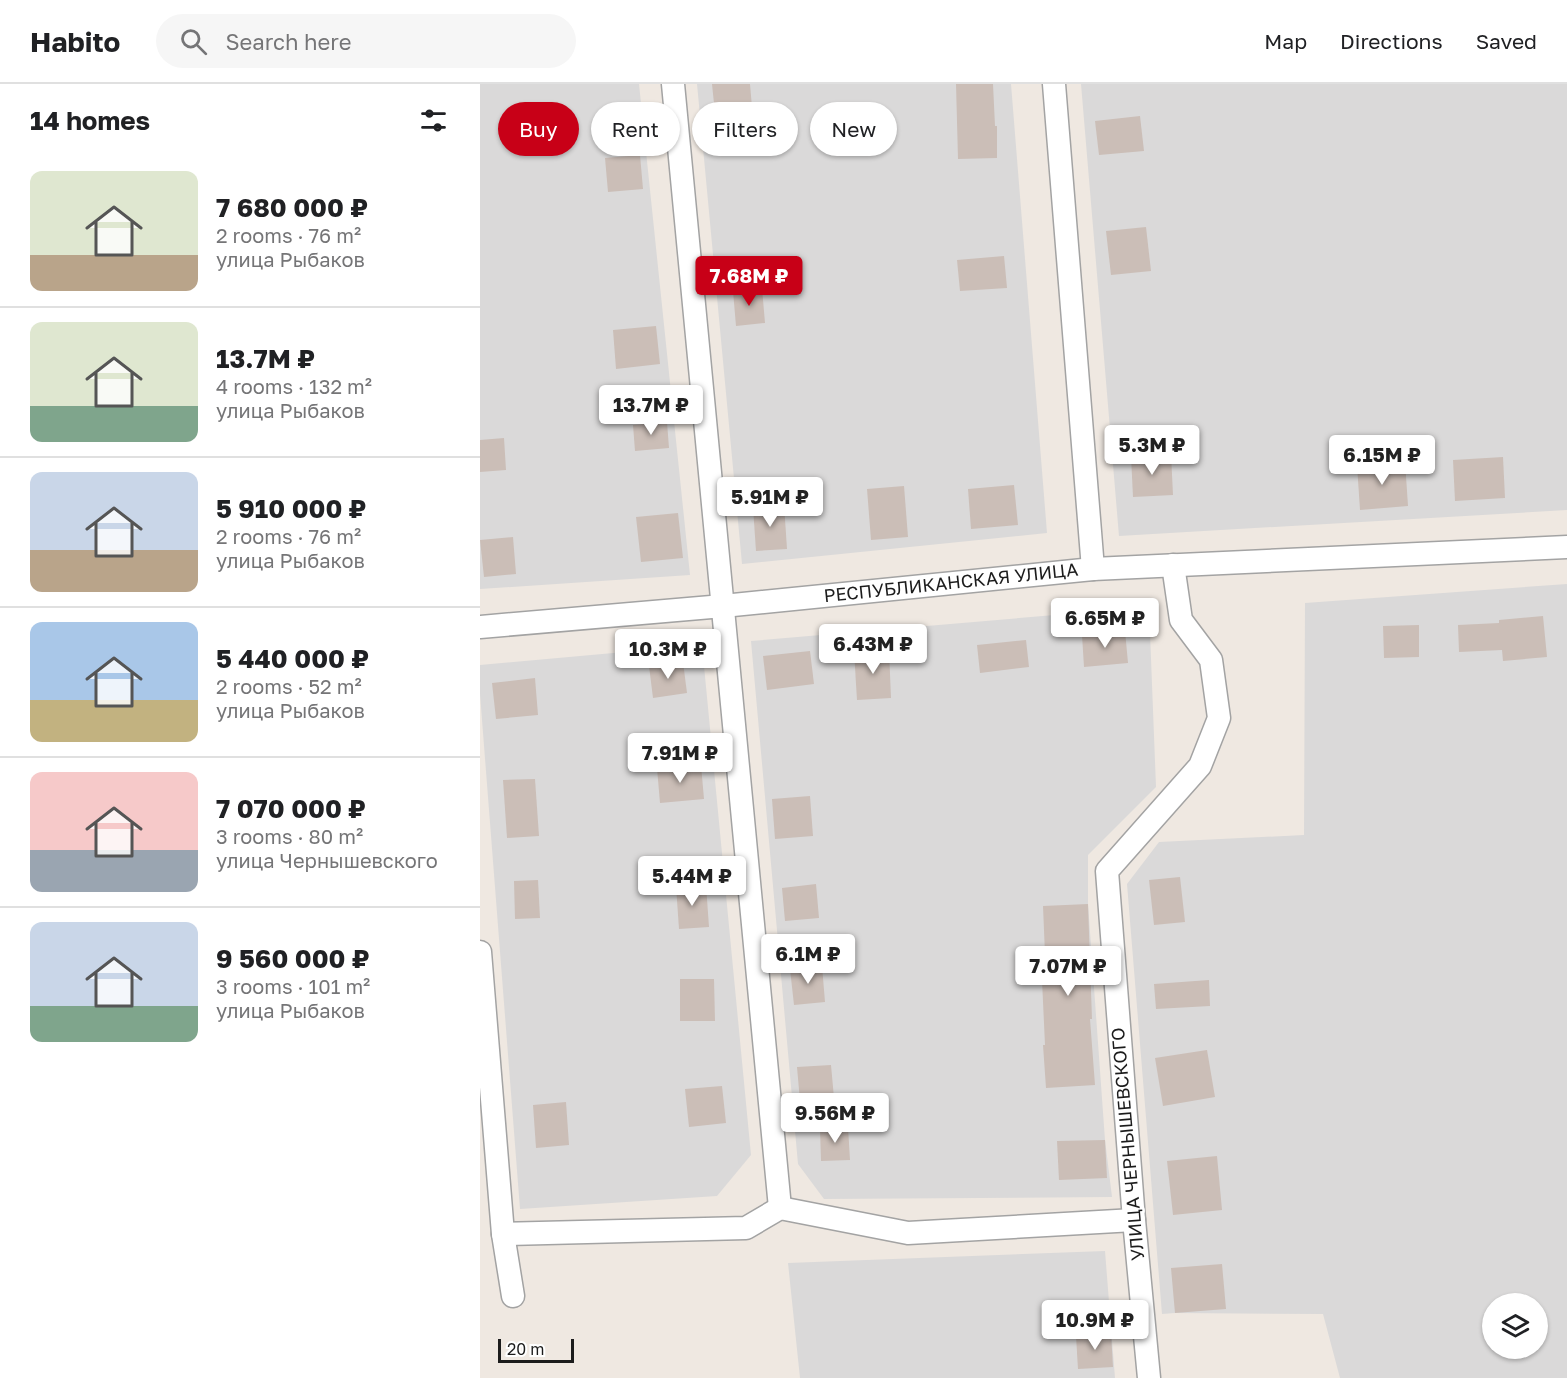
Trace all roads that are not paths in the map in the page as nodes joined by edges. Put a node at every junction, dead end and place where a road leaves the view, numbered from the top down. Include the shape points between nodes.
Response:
1 (672, 84) edge
2 (1054, 84) edge
3 (1567, 547) edge
4 (1173, 565) junction
5 (1093, 569) junction
6 (723, 606) junction
7 (480, 627) edge
8 (480, 952) edge
9 (780, 1208) junction
10 (1134, 1220) junction
11 (503, 1234) junction
12 (513, 1296) dead end
13 (1149, 1378) edge

1 - 6 street
2 - 5 street
3 - 4 street, РЕСПУБЛИКАНСКАЯ УЛИЦА
4 - 5 street, РЕСПУБЛИКАНСКАЯ УЛИЦА
4 - 10 street, УЛИЦА ЧЕРНЫШЕВСКОГО via 1181,620 1211,660 1219,718 1200,766 1107,871
5 - 6 street, РЕСПУБЛИКАНСКАЯ УЛИЦА
6 - 7 street, РЕСПУБЛИКАНСКАЯ УЛИЦА
6 - 9 street
8 - 11 street
9 - 10 street via 908,1233
9 - 11 street via 746,1228
10 - 13 street, УЛИЦА ЧЕРНЫШЕВСКОГО
11 - 12 street

